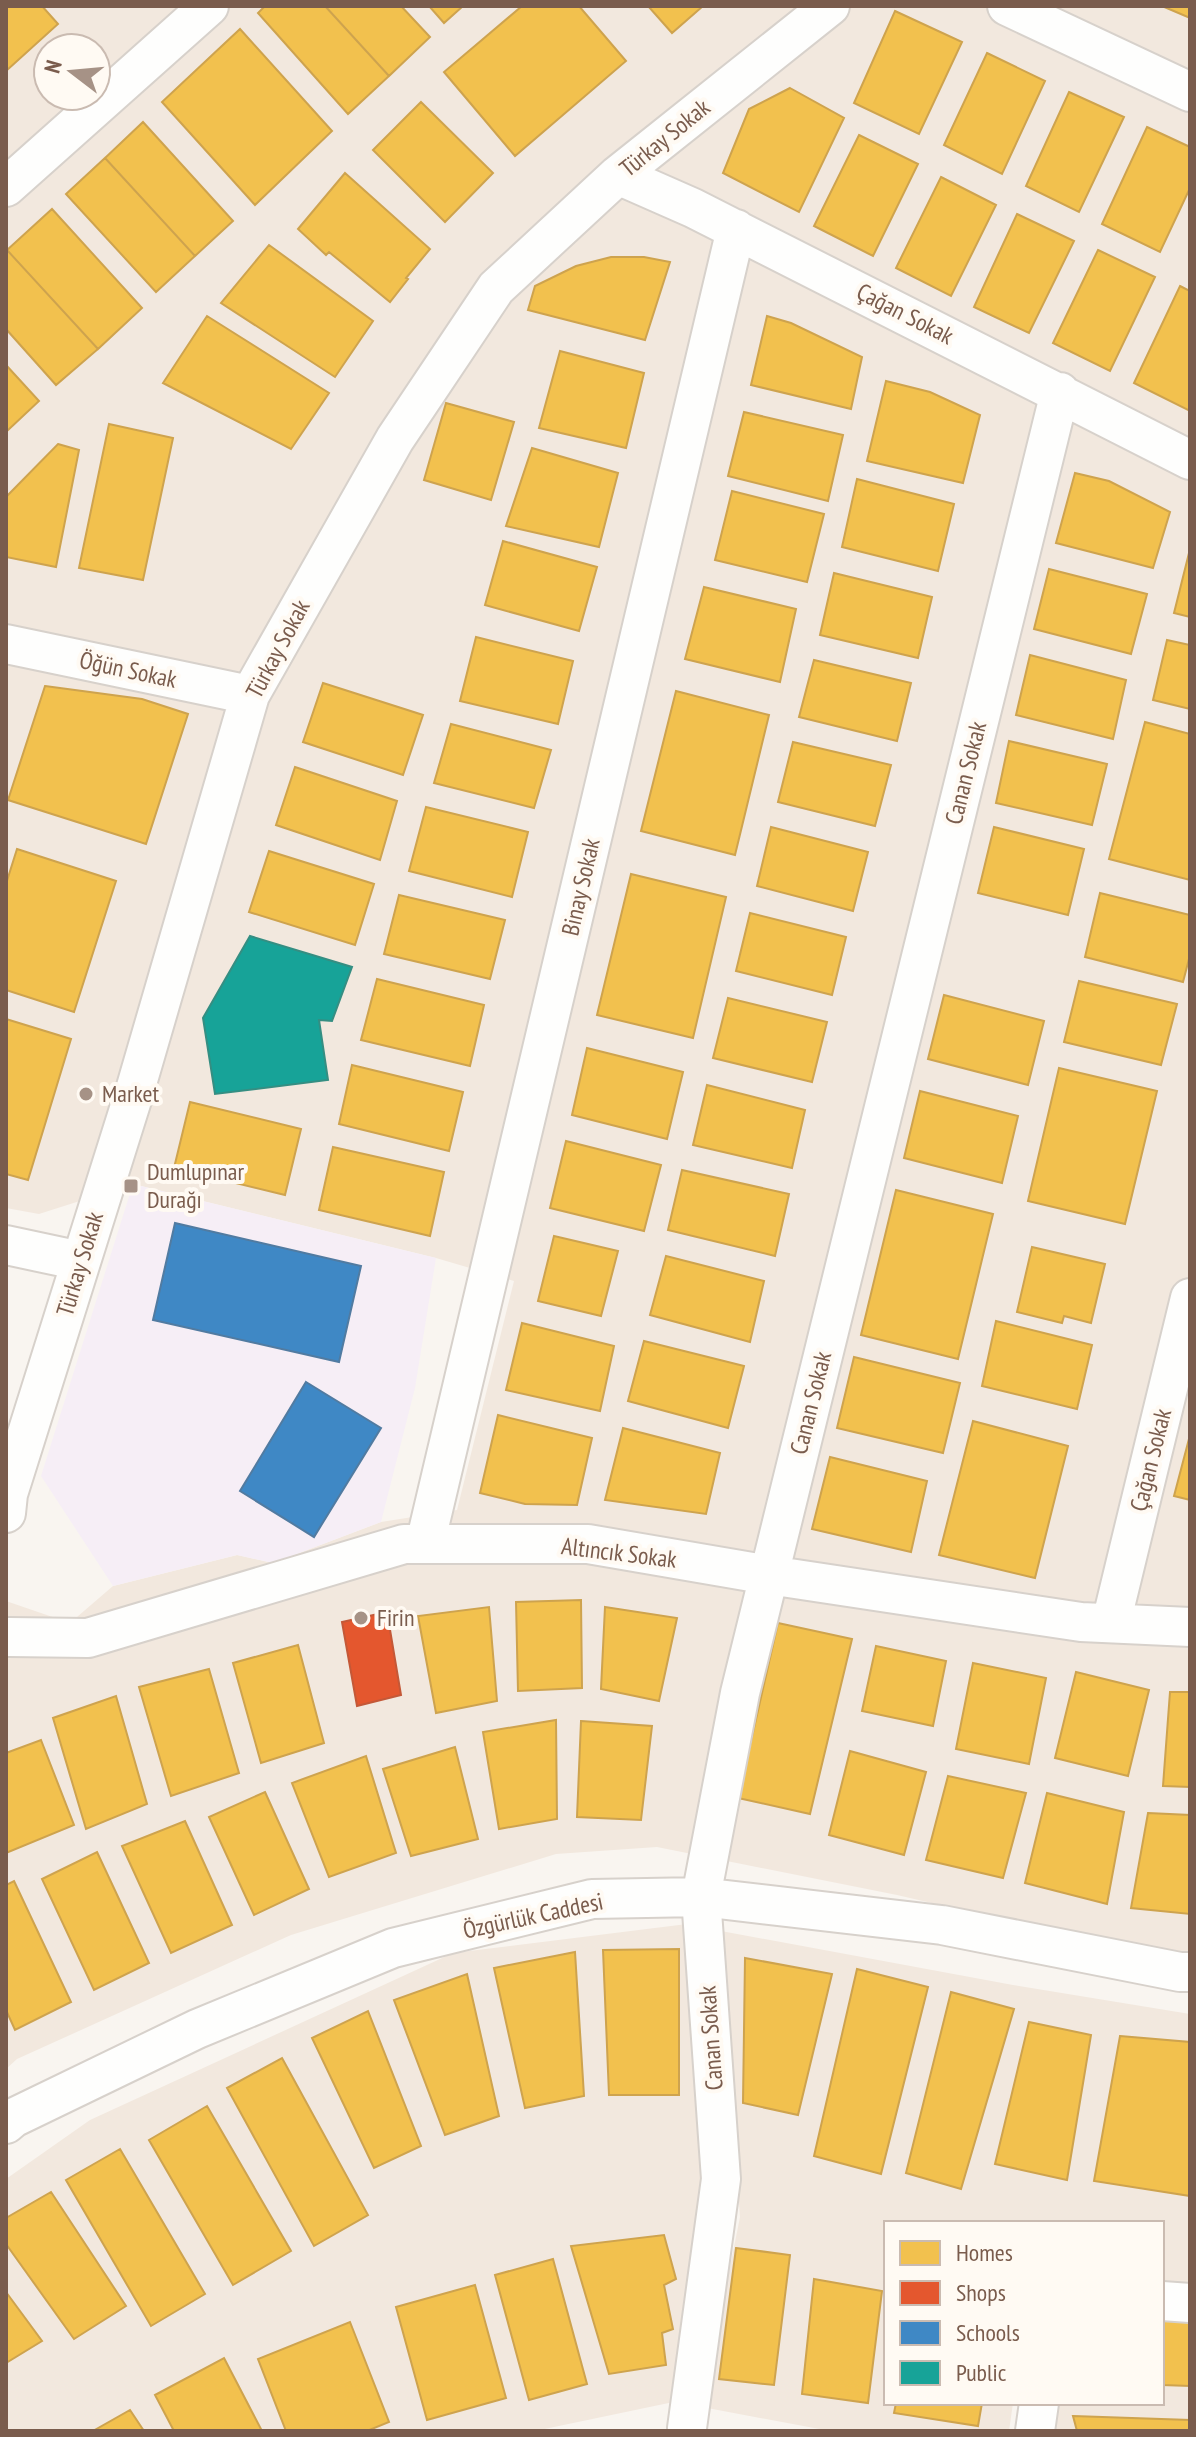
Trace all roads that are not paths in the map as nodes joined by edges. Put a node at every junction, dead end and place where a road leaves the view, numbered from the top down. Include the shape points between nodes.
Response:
1 (209, 6) edge
2 (830, 6) edge
3 (1007, 6) edge
4 (1190, 92) edge
5 (618, 175) junction
6 (6, 187) edge
7 (736, 229) junction
8 (1060, 392) junction
9 (1190, 460) edge
10 (6, 644) edge
11 (250, 695) junction
12 (6, 1245) edge
13 (81, 1261) junction
14 (1190, 1298) edge
15 (7, 1500) edge
16 (425, 1544) junction
17 (769, 1575) junction
18 (1111, 1623) junction
19 (1190, 1627) edge
20 (7, 1634) edge
21 (701, 1897) junction
22 (1190, 1972) edge
23 (6, 2124) edge
24 (1164, 2301) edge
25 (1190, 2303) edge
26 (1039, 2405) edge
27 (689, 2430) edge
28 (1035, 2431) edge

1 - 6 street
2 - 5 street, Türkay Sokak
3 - 4 street
5 - 7 street, Çağan Sokak
5 - 11 street, Türkay Sokak via 496,288 395,439
7 - 8 street, Çağan Sokak
7 - 16 street, Binay Sokak
8 - 9 street, Çağan Sokak
8 - 17 street, Canan Sokak
10 - 11 street, Öğün Sokak
11 - 13 street, Türkay Sokak
12 - 13 street
13 - 15 street, Türkay Sokak
14 - 18 street, Çağan Sokak
16 - 17 street, Altıncık Sokak via 588,1544
16 - 20 street, Altıncık Sokak via 404,1544 88,1638
17 - 18 street, Altıncık Sokak
17 - 21 street, Canan Sokak
18 - 19 street, Altıncık Sokak
21 - 22 street, Özgürlük Caddesi via 942,1925
21 - 23 street, Özgürlük Caddesi via 592,1899 393,1948 197,2029
21 - 27 street, Canan Sokak via 721,2179
24 - 25 street
26 - 28 street

